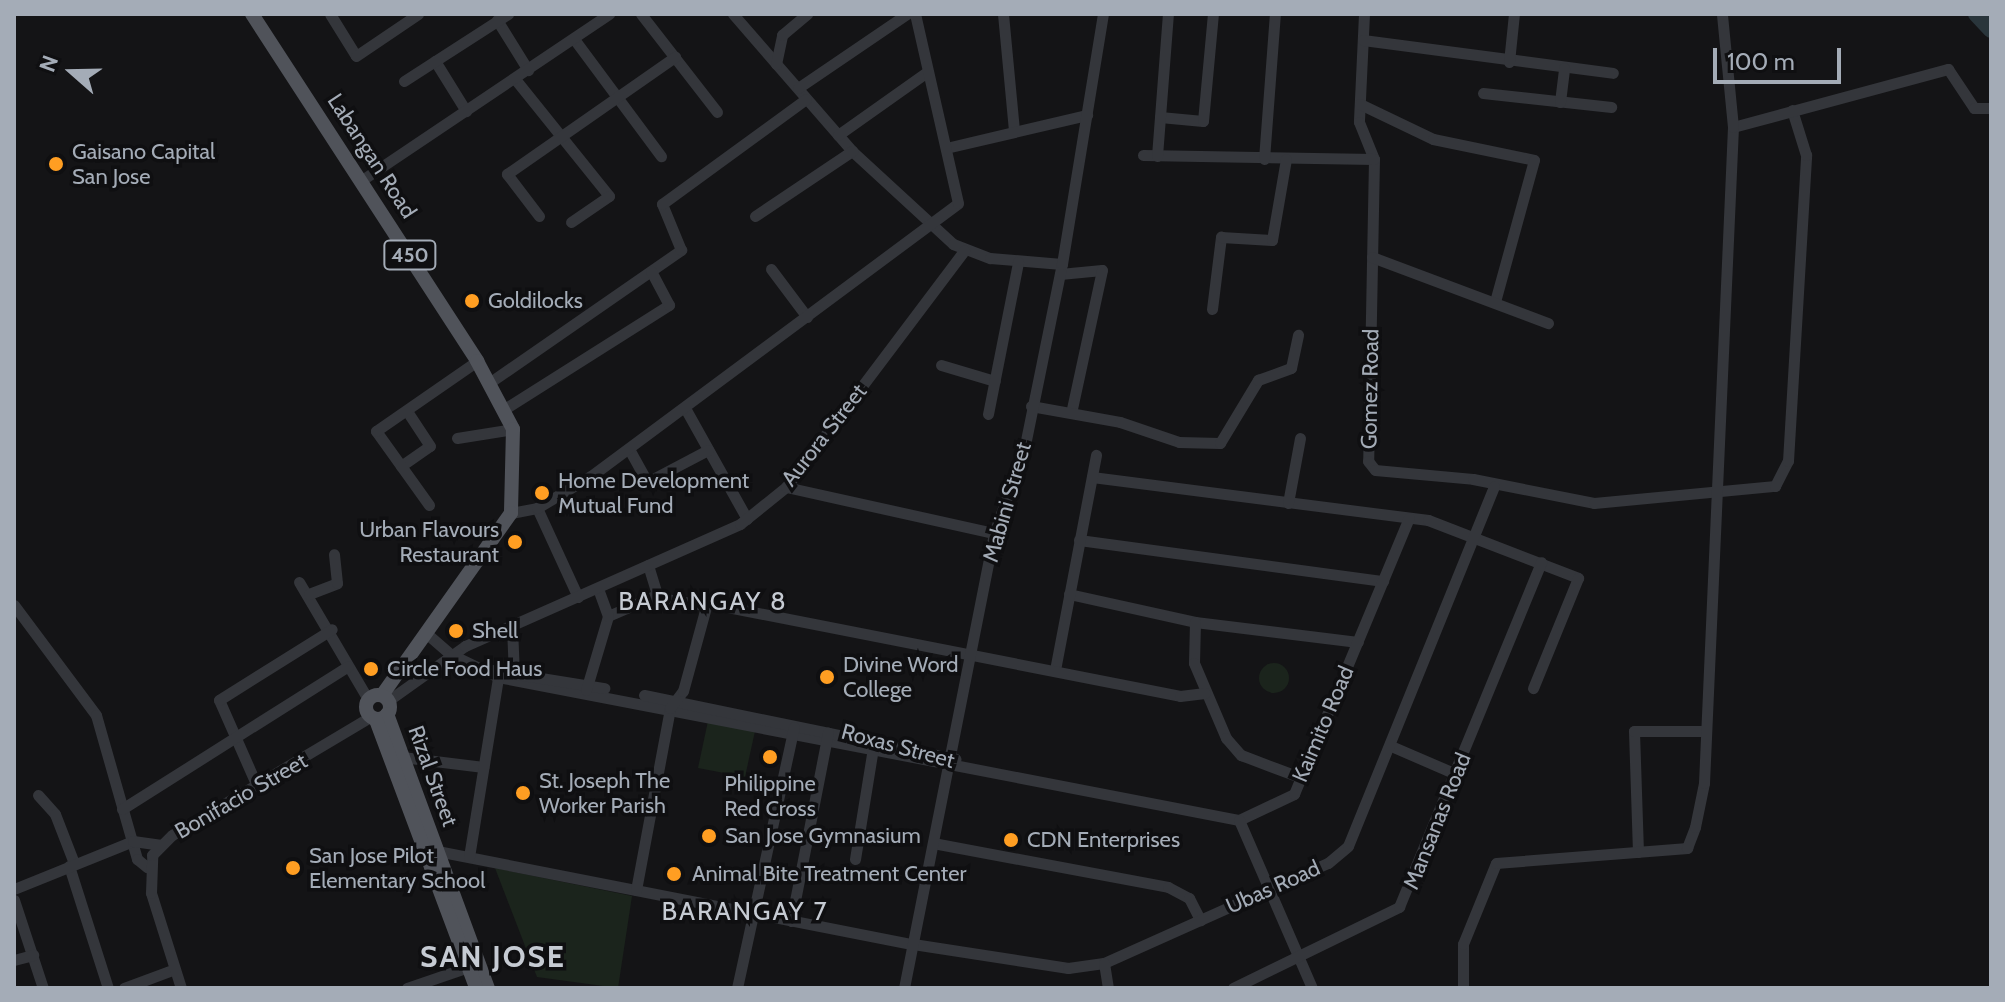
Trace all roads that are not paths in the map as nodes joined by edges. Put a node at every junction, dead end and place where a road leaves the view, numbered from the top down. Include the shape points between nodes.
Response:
1 (252, 14) edge
2 (330, 14) edge
3 (418, 14) edge
4 (609, 14) edge
5 (641, 14) edge
6 (733, 14) edge
7 (807, 14) edge
8 (907, 14) edge
9 (915, 14) edge
10 (1003, 14) edge
11 (1103, 14) edge
12 (1168, 14) edge
13 (1213, 14) edge
14 (1275, 14) edge
15 (1364, 14) edge
16 (1514, 14) edge
17 (1722, 14) edge
18 (503, 17) edge
19 (574, 39) junction
20 (1363, 40) junction
21 (675, 57) junction
22 (435, 61) junction
23 (1509, 62) junction
24 (776, 64) junction
25 (1564, 68) junction
26 (528, 70) junction
27 (927, 72) junction
28 (1613, 73) dead end
29 (515, 79) junction
30 (404, 81) dead end
31 (798, 88) junction
32 (1483, 93) dead end
33 (619, 97) junction
34 (806, 99) junction
35 (1560, 102) junction
36 (1360, 104) junction
37 (1611, 107) dead end
38 (1991, 108) edge
39 (1792, 110) junction
40 (466, 111) junction
41 (717, 112) dead end
42 (1087, 115) junction
43 (1160, 117) junction
44 (1733, 127) junction
45 (1014, 130) junction
46 (838, 135) junction
47 (562, 136) junction
48 (946, 148) junction
49 (852, 151) junction
50 (1143, 155) dead end
51 (661, 156) dead end
52 (1157, 156) junction
53 (1264, 159) junction
54 (1286, 159) junction
55 (1374, 159) junction
56 (362, 180) junction
57 (539, 216) dead end
58 (755, 216) dead end
59 (571, 222) dead end
60 (930, 223) junction
61 (964, 251) junction
62 (1372, 257) junction
63 (1018, 262) junction
64 (771, 269) dead end
65 (1061, 269) junction
66 (651, 271) junction
67 (1495, 302) junction
68 (1212, 309) dead end
69 (807, 317) junction
70 (1548, 323) dead end
71 (1298, 335) dead end
72 (477, 361) junction
73 (941, 365) dead end
74 (995, 381) junction
75 (489, 383) junction
76 (1031, 406) junction
77 (506, 408) junction
78 (685, 408) junction
79 (407, 411) junction
80 (1071, 413) junction
81 (988, 414) dead end
82 (513, 429) junction
83 (457, 438) dead end
84 (1300, 438) dead end
85 (629, 449) junction
86 (708, 450) junction
87 (1096, 455) dead end
88 (401, 466) junction
89 (1092, 477) junction
90 (786, 487) junction
91 (1494, 487) junction
92 (1712, 489) junction
93 (1288, 503) junction
94 (429, 505) dead end
95 (537, 508) junction
96 (511, 513) junction
97 (1409, 518) junction
98 (747, 519) junction
99 (994, 533) junction
100 (1476, 534) junction
101 (1079, 540) junction
102 (334, 554) dead end
103 (1541, 562) junction
104 (648, 565) junction
105 (1383, 581) junction
106 (299, 582) dead end
107 (598, 588) junction
108 (309, 594) junction
109 (1069, 594) junction
110 (578, 597) junction
111 (658, 598) junction
112 (14, 605) edge
113 (704, 605) junction
114 (608, 616) junction
115 (1195, 622) junction
116 (512, 627) junction
117 (332, 629) junction
118 (426, 633) junction
119 (1358, 642) junction
120 (450, 654) junction
121 (970, 654) junction
122 (348, 666) junction
123 (1055, 670) junction
124 (499, 672) junction
125 (514, 674) junction
126 (586, 688) junction
127 (1533, 688) dead end
128 (1205, 693) junction
129 (672, 705) junction
130 (379, 708) junction
131 (794, 727) junction
132 (1704, 731) junction
133 (828, 734) junction
134 (235, 737) junction
135 (874, 744) junction
136 (1391, 746) junction
137 (402, 757) junction
138 (951, 760) junction
139 (483, 767) junction
140 (1456, 774) junction
141 (1302, 778) junction
142 (257, 786) junction
143 (38, 795) dead end
144 (122, 809) junction
145 (1239, 820) junction
146 (133, 841) junction
147 (933, 843) junction
148 (160, 845) junction
149 (430, 850) junction
150 (1638, 852) junction
151 (469, 857) junction
152 (855, 859) dead end
153 (71, 865) junction
154 (147, 867) junction
155 (1271, 888) junction
156 (14, 889) edge
157 (636, 890) junction
158 (14, 900) edge
159 (752, 913) junction
160 (1200, 920) junction
161 (791, 921) junction
162 (913, 944) junction
163 (33, 955) junction
164 (1299, 958) junction
165 (14, 960) edge
166 (1104, 963) junction
167 (473, 965) junction
168 (175, 969) junction
169 (43, 988) edge
170 (108, 988) edge
171 (124, 988) edge
172 (181, 988) edge
173 (407, 988) edge
174 (476, 988) edge
175 (488, 988) edge
176 (737, 988) edge
177 (904, 988) edge
178 (1108, 988) edge
179 (1233, 988) edge
180 (1312, 988) edge
181 (1463, 988) edge

1 - 56 main road, Labangan Road / 450
2 - 3 street via 356,56
4 - 19 street
5 - 21 street
6 - 24 street
7 - 24 street via 782,35
8 - 31 street
9 - 27 street
10 - 45 street
11 - 42 street, Mabini Street
12 - 43 street
13 - 43 street via 1203,121
14 - 53 street
15 - 20 street, Gomez Road
16 - 23 street
17 - 44 street
18 - 22 street
18 - 26 street
19 - 26 street
19 - 33 street
20 - 23 street
20 - 36 street, Gomez Road
21 - 33 street
21 - 41 street
22 - 30 street
22 - 40 street
23 - 25 street
24 - 31 street
25 - 28 street
25 - 35 street
26 - 29 street
27 - 46 street
27 - 48 street
29 - 40 street
29 - 47 street
31 - 34 street
32 - 35 street
33 - 47 street
33 - 51 street
34 - 46 street
34 - 66 street via 662,204 683,244
35 - 37 street
36 - 55 street, Gomez Road
36 - 67 street via 1433,139 1534,160
38 - 39 street via 1974,108 1948,69
39 - 44 street
39 - 92 street, Gomez Road via 1806,155 1786,473 1770,490
40 - 56 street
42 - 45 street
42 - 65 street, Mabini Street
43 - 52 street
44 - 92 street
45 - 48 street
46 - 49 street
47 - 57 street via 507,174
47 - 59 street via 609,196
48 - 60 street via 958,197
49 - 58 street
49 - 60 street
50 - 52 street
52 - 53 street
53 - 54 street
54 - 55 street
54 - 68 street via 1272,240 1221,237
55 - 62 street, Gomez Road
56 - 72 main road, Labangan Road / 450
60 - 61 street
60 - 69 street
61 - 63 street
61 - 90 street, Aurora Street
62 - 67 street
62 - 91 street, Gomez Road via 1369,467
63 - 65 street
63 - 74 street
64 - 69 street
65 - 76 street, Mabini Street
65 - 80 street via 1102,270
66 - 75 street
66 - 77 street via 669,305
67 - 70 street
69 - 78 street
71 - 80 street via 1291,368 1258,380 1220,443 1179,442
72 - 75 main road, Labangan Road / 450
72 - 79 street
73 - 74 street
74 - 81 street
75 - 77 main road, Labangan Road / 450
76 - 80 street
76 - 99 street, Mabini Street
77 - 82 main road, Labangan Road / 450
78 - 85 street
78 - 86 street
79 - 88 street via 430,446
79 - 88 street via 376,431
82 - 83 street
82 - 96 main road, Labangan Road / 450
84 - 93 street
85 - 86 street via 647,482
85 - 95 street
86 - 98 street
87 - 89 street
88 - 94 street
89 - 93 street
89 - 101 street
90 - 98 street, Aurora Street
90 - 99 street
91 - 92 street, Gomez Road via 1599,503
91 - 100 street, Ubas Road
92 - 132 street
93 - 97 street
95 - 96 street
95 - 110 street
96 - 118 main road
97 - 100 street
97 - 105 street, Kaimito Road
98 - 104 street, Aurora Street
99 - 121 street, Mabini Street
100 - 103 street
100 - 136 street, Ubas Road
101 - 105 street
101 - 109 street
102 - 108 street via 337,583
103 - 127 street via 1578,578
103 - 140 street, Mansanas Road
104 - 107 street, Aurora Street
104 - 111 street
105 - 119 street, Kaimito Road
106 - 108 street
107 - 110 street, Aurora Street
107 - 114 street
108 - 117 street
109 - 115 street
109 - 123 street
110 - 116 street, Aurora Street
111 - 113 street
111 - 114 street
112 - 144 street via 96,715
113 - 121 street
113 - 129 street
114 - 126 street
115 - 119 street
115 - 128 street via 1194,663
116 - 120 street, Aurora Street
116 - 125 street
117 - 122 street
117 - 134 street via 219,700
118 - 120 street, Roxas Street
118 - 130 main road
119 - 141 street, Kaimito Road
120 - 124 street, Roxas Street via 476,668
120 - 130 street, Aurora Street
121 - 123 street
121 - 138 street, Mabini Street
122 - 130 street
122 - 134 street
123 - 128 street via 1180,696
124 - 125 street, Roxas Street
124 - 139 street
125 - 126 street, Roxas Street
126 - 129 street, Roxas Street
128 - 141 street via 1241,755
129 - 131 street, Roxas Street
129 - 157 street
130 - 137 main road, Rizal Street
130 - 142 street, Bonifacio Street
130 - 149 main road, Rizal Street
131 - 133 street, Roxas Street
131 - 159 street
132 - 150 street via 1704,783 1687,848
132 - 150 street via 1634,731
133 - 135 street, Roxas Street
133 - 161 street
134 - 142 street
134 - 144 street
135 - 138 street, Roxas Street
135 - 152 street
136 - 140 street
136 - 155 street, Ubas Road via 1341,854
137 - 139 street
137 - 149 main road, Rizal Street
138 - 145 street, Roxas Street
138 - 147 street, Mabini Street
139 - 151 street
140 - 164 street, Mansanas Road via 1399,907
141 - 145 street, Kaimito Road via 1285,803
142 - 148 street, Bonifacio Street
143 - 153 street via 55,814
144 - 146 street
145 - 155 street
146 - 148 street
146 - 153 street
146 - 154 street
147 - 160 street via 1168,887 1189,898
147 - 162 street, Mabini Street
148 - 154 street, Bonifacio Street
149 - 151 street, Ubas Road
149 - 167 main road, Rizal Street
150 - 181 street via 1496,863 1463,944
151 - 157 street, Ubas Road
153 - 156 street
153 - 170 street
154 - 168 street
155 - 160 street, Ubas Road
155 - 164 street
157 - 159 street, Ubas Road
158 - 163 street
159 - 161 street, Ubas Road
159 - 176 street
160 - 166 street, Ubas Road
161 - 162 street, Ubas Road
162 - 166 street, Ubas Road via 1068,968
162 - 177 street, Mabini Street
163 - 165 street
163 - 169 street
164 - 179 street, Mansanas Road
164 - 180 street
166 - 178 street
167 - 173 street
167 - 174 main road, Rizal Street
167 - 175 main road, Rizal Street
168 - 171 street
168 - 172 street

